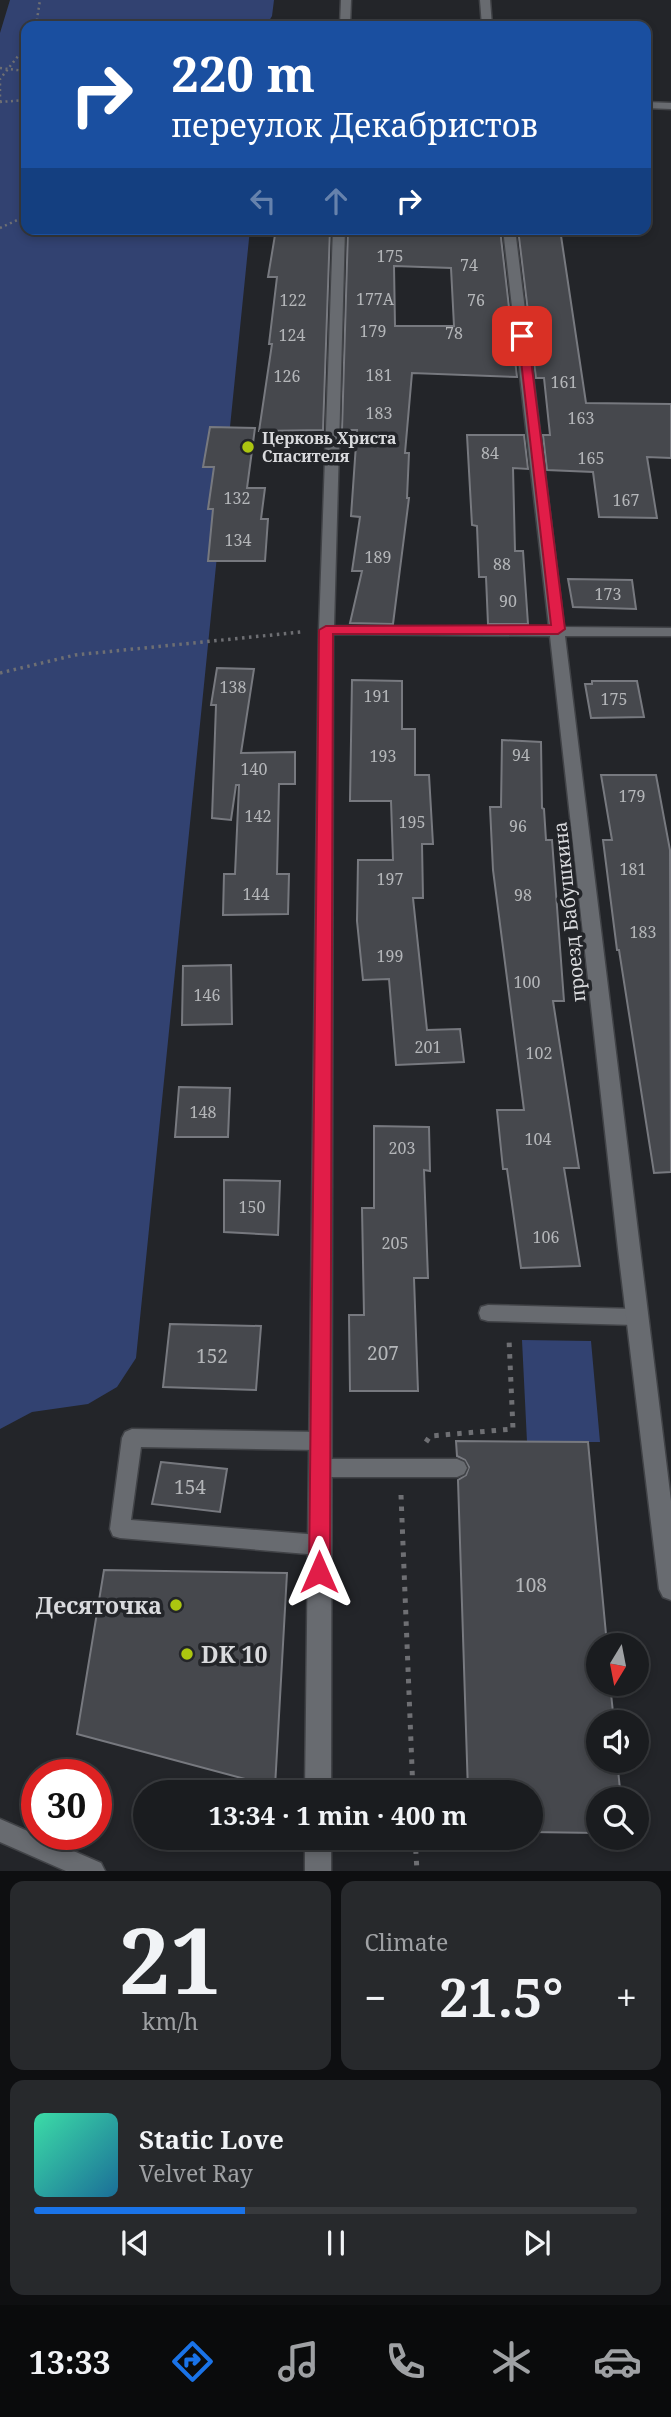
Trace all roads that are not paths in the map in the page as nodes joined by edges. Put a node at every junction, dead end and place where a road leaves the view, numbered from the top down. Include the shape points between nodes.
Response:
1 (346, 0) edge
2 (485, 0) edge
3 (345, 21) edge
4 (487, 21) edge
5 (651, 106) edge
6 (671, 106) edge
7 (339, 235) edge
8 (510, 235) edge
9 (558, 629) junction
10 (326, 630) junction
11 (671, 632) edge
12 (488, 1313) dead end
13 (635, 1317) junction
14 (320, 1441) junction
15 (320, 1468) junction
16 (457, 1468) dead end
17 (319, 1545) junction
18 (671, 1589) edge
19 (318, 1780) edge
20 (0, 1830) edge
21 (318, 1850) edge
22 (93, 1871) edge
23 (318, 1871) edge

1 - 3 street
2 - 4 street
5 - 6 street
7 - 10 street
8 - 9 street, проезд Бабушкина
9 - 10 street
9 - 11 street
9 - 13 street, проезд Бабушкина
10 - 14 street
12 - 13 lane
13 - 18 street, проезд Бабушкина
14 - 15 street
14 - 17 lane via 132,1438 120,1529
15 - 16 lane
15 - 17 street
17 - 19 street
20 - 22 lane
21 - 23 street

